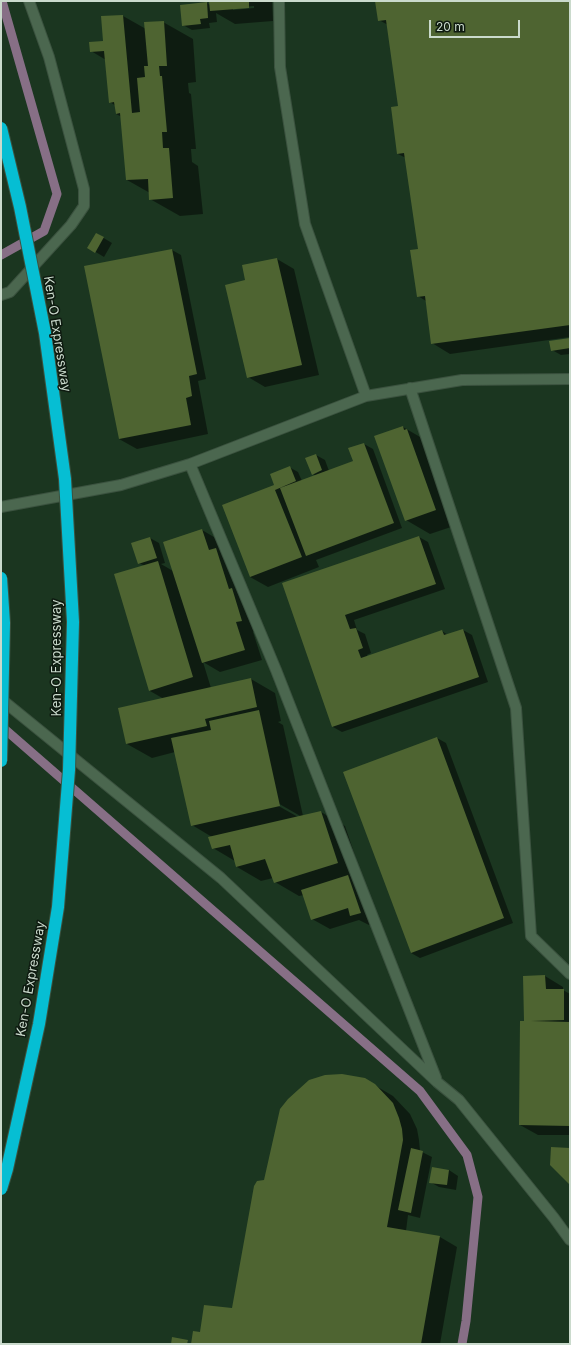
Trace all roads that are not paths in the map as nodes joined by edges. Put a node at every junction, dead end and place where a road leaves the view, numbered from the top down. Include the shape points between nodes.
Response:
1 (29, 1) edge
2 (279, 1) edge
3 (1, 128) edge
4 (1, 296) edge
5 (570, 379) edge
6 (410, 388) junction
7 (366, 396) junction
8 (190, 464) junction
9 (1, 507) edge
10 (1, 578) edge
11 (1, 699) edge
12 (1, 761) edge
13 (570, 974) edge
14 (438, 1082) junction
15 (1, 1189) edge
16 (570, 1240) edge

1 - 4 street via 49,57 84,189 84,206 71,225 10,292
2 - 7 street via 280,67 305,224
3 - 15 highway, Ken-O Expressway, bridge via 45,333 65,479 73,622 69,770 58,907 38,1024
5 - 6 street via 462,380
6 - 7 street
6 - 13 street via 516,708 532,936
7 - 8 street
8 - 9 street via 121,485
8 - 14 street via 276,670
10 - 12 highway, bridge via 4,623
11 - 14 street via 221,878
14 - 16 street via 459,1100

